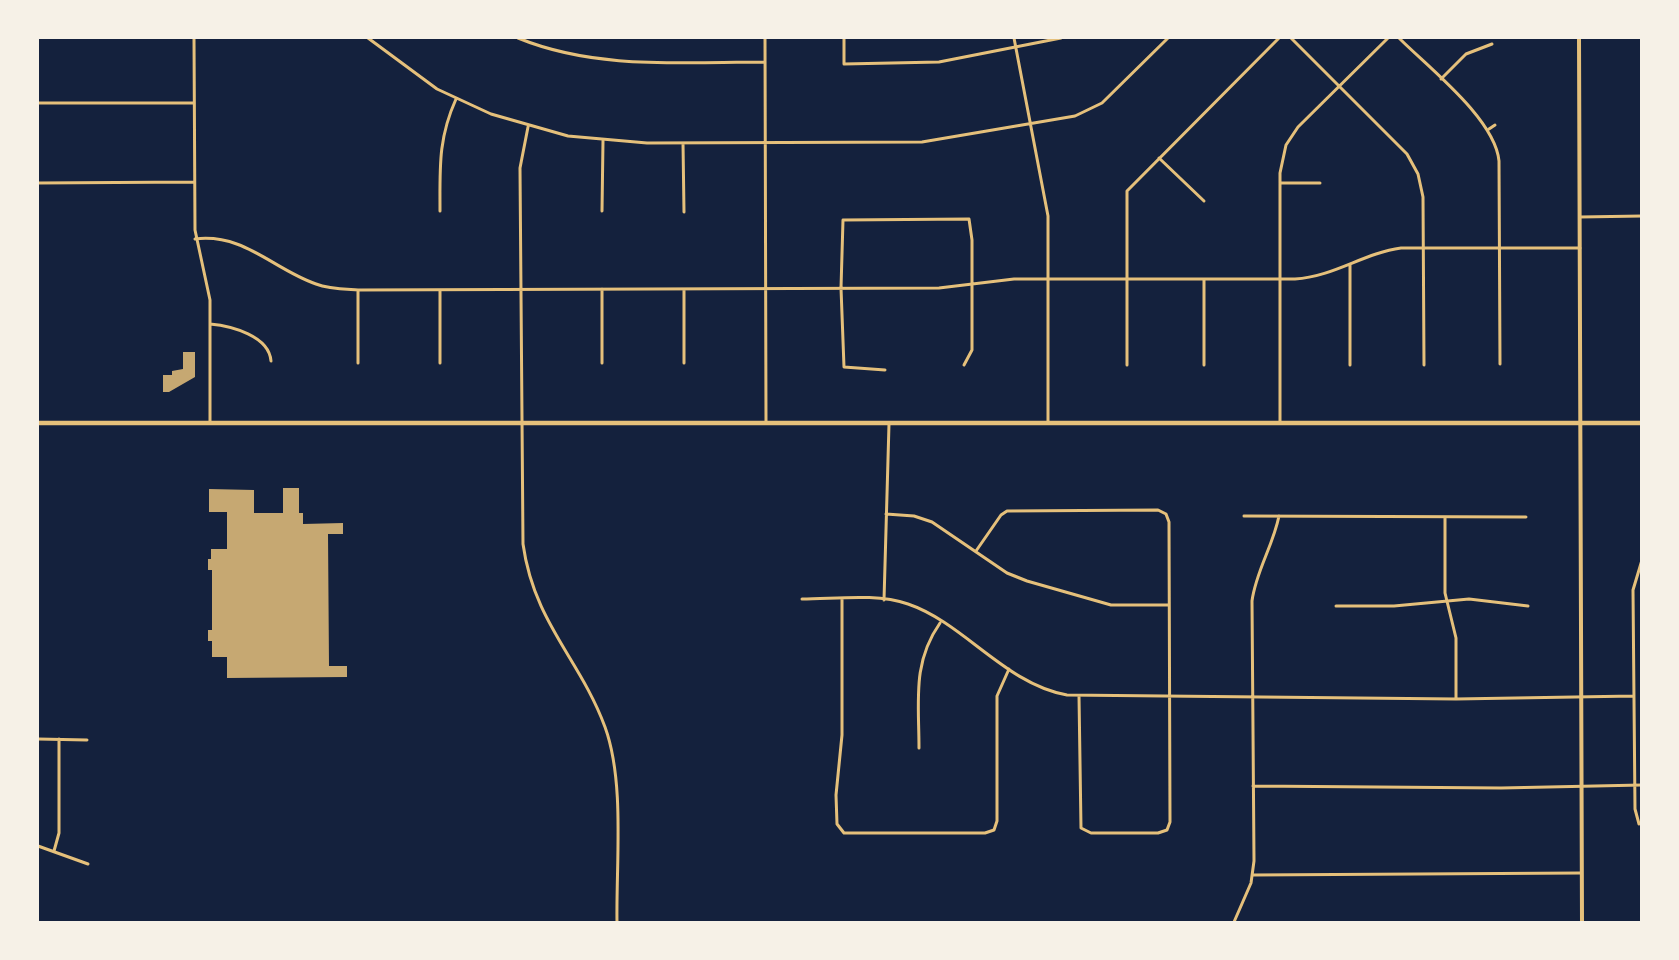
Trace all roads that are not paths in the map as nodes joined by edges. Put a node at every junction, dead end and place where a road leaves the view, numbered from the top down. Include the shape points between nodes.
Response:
1 (194, 38) edge
2 (368, 38) edge
3 (518, 38) edge
4 (765, 38) edge
5 (844, 38) edge
6 (1014, 38) edge
7 (1061, 38) edge
8 (1168, 38) edge
9 (1279, 38) edge
10 (1291, 38) edge
11 (1388, 38) edge
12 (1399, 38) edge
13 (1579, 38) edge
14 (1492, 44) dead end
15 (1016, 48) junction
16 (765, 62) junction
17 (1441, 79) junction
18 (1339, 86) junction
19 (456, 99) junction
20 (194, 102) junction
21 (38, 103) edge
22 (1030, 124) junction
23 (1495, 125) dead end
24 (528, 127) junction
25 (1489, 129) junction
26 (603, 141) junction
27 (684, 143) junction
28 (765, 143) junction
29 (1159, 158) junction
30 (194, 182) junction
31 (38, 183) edge
32 (1280, 183) junction
33 (1320, 183) dead end
34 (1204, 201) dead end
35 (440, 211) dead end
36 (602, 212) dead end
37 (684, 212) dead end
38 (1641, 216) edge
39 (1580, 217) junction
40 (195, 239) junction
41 (1423, 248) junction
42 (1500, 248) junction
43 (1580, 248) junction
44 (1350, 264) junction
45 (1049, 279) junction
46 (1127, 279) junction
47 (1204, 279) junction
48 (1280, 279) junction
49 (972, 283) junction
50 (766, 288) junction
51 (841, 288) junction
52 (521, 289) junction
53 (602, 289) junction
54 (684, 289) junction
55 (358, 290) junction
56 (440, 290) junction
57 (210, 324) junction
58 (271, 362) dead end
59 (358, 363) dead end
60 (440, 363) dead end
61 (602, 363) dead end
62 (684, 363) dead end
63 (1500, 364) dead end
64 (964, 365) dead end
65 (1127, 365) dead end
66 (1204, 365) dead end
67 (1350, 365) dead end
68 (1424, 365) dead end
69 (885, 370) dead end
70 (38, 423) edge
71 (210, 423) junction
72 (522, 423) junction
73 (766, 423) junction
74 (1641, 423) edge
75 (889, 424) junction
76 (1048, 424) junction
77 (1581, 424) junction
78 (1280, 425) junction
79 (886, 514) junction
80 (1244, 516) dead end
81 (1279, 516) junction
82 (1445, 517) junction
83 (1526, 517) dead end
84 (976, 551) junction
85 (1641, 560) edge
86 (802, 599) dead end
87 (842, 599) junction
88 (884, 600) junction
89 (1446, 601) junction
90 (1169, 605) junction
91 (1336, 606) dead end
92 (1528, 606) dead end
93 (941, 622) junction
94 (1009, 669) junction
95 (1079, 696) junction
96 (1170, 696) junction
97 (1253, 696) junction
98 (1582, 696) junction
99 (1634, 696) junction
100 (1456, 699) junction
101 (38, 739) edge
102 (59, 740) junction
103 (87, 740) dead end
104 (919, 748) dead end
105 (1582, 785) junction
106 (1635, 785) junction
107 (1641, 785) edge
108 (1253, 786) junction
109 (1639, 825) dead end
110 (38, 846) edge
111 (54, 851) junction
112 (88, 864) dead end
113 (1581, 873) junction
114 (1252, 875) junction
115 (617, 922) edge
116 (1234, 922) edge
117 (1582, 922) edge

1 - 20 street
2 - 19 street via 408,70
3 - 16 street via 565,53 612,60
4 - 16 street
5 - 15 street via 844,64 939,62
6 - 15 street
7 - 15 street
8 - 22 street via 1095,108
9 - 29 street
10 - 18 street
11 - 18 street
12 - 17 street
13 - 39 street
14 - 17 street via 1466,54
15 - 22 street
16 - 28 street
17 - 25 street
18 - 32 street via 1290,139 1282,159
18 - 41 street via 1415,167 1423,197
19 - 24 street
19 - 35 street via 440,145
20 - 21 street
20 - 30 street
22 - 28 street via 922,142
22 - 45 street via 1048,216
23 - 25 street
24 - 26 street
24 - 52 street via 521,161
25 - 42 street via 1499,161
26 - 27 street
26 - 36 street
27 - 28 street
27 - 37 street
28 - 50 street
29 - 34 street
29 - 46 street via 1127,191
30 - 31 street
30 - 40 street
32 - 33 street
32 - 48 street
38 - 39 street
39 - 43 street
40 - 55 street via 236,242 312,283
40 - 57 street via 208,293
41 - 42 street
41 - 44 street via 1387,250
41 - 68 street
42 - 43 street
42 - 63 street
43 - 77 street
44 - 48 street via 1313,277
44 - 67 street
45 - 46 street
45 - 49 street
45 - 76 street
46 - 47 street
46 - 65 street
47 - 48 street
47 - 66 street
48 - 78 street
49 - 51 street via 939,288
49 - 51 street via 969,219 843,220
49 - 64 street via 972,350
50 - 51 street
50 - 54 street
50 - 73 street
51 - 69 street via 844,367
52 - 53 street
52 - 56 street
52 - 72 street
53 - 54 street
53 - 61 street
54 - 62 street
55 - 56 street
55 - 59 street
56 - 60 street
57 - 58 street via 231,326 261,343 269,351
57 - 71 street
70 - 71 main road
71 - 72 main road
72 - 73 main road
72 - 115 street via 522,532 531,582 547,623 600,715 614,761
73 - 75 main road
74 - 77 main road
75 - 76 main road
75 - 79 street
76 - 78 main road
77 - 78 main road
77 - 98 street
79 - 84 street via 928,520
79 - 88 street
80 - 81 street
81 - 82 street
81 - 97 street via 1254,591
82 - 83 street
82 - 89 street
84 - 90 street via 1017,578 1101,603
84 - 90 street via 1009,510 1158,510 1166,513 1169,522
85 - 99 street via 1633,584
86 - 87 street
87 - 88 street
87 - 94 street via 842,735 836,795 840,830 994,830 997,696
88 - 93 street via 915,607
89 - 91 street
89 - 92 street via 1477,599
89 - 100 street via 1455,638
90 - 96 street
93 - 94 street
93 - 104 street via 925,649 919,670
94 - 95 street via 1043,688
95 - 96 street
95 - 96 street via 1079,822 1082,830 1091,833 1158,833 1168,829
96 - 97 street
97 - 100 street
97 - 108 street
98 - 99 street
98 - 100 street
98 - 105 street
99 - 106 street
101 - 102 street
102 - 103 street
102 - 111 street via 59,833
105 - 106 street
105 - 108 street
105 - 113 street
106 - 107 street
106 - 109 street
108 - 114 street
110 - 111 street
111 - 112 street
113 - 114 street
113 - 117 street
114 - 116 street

